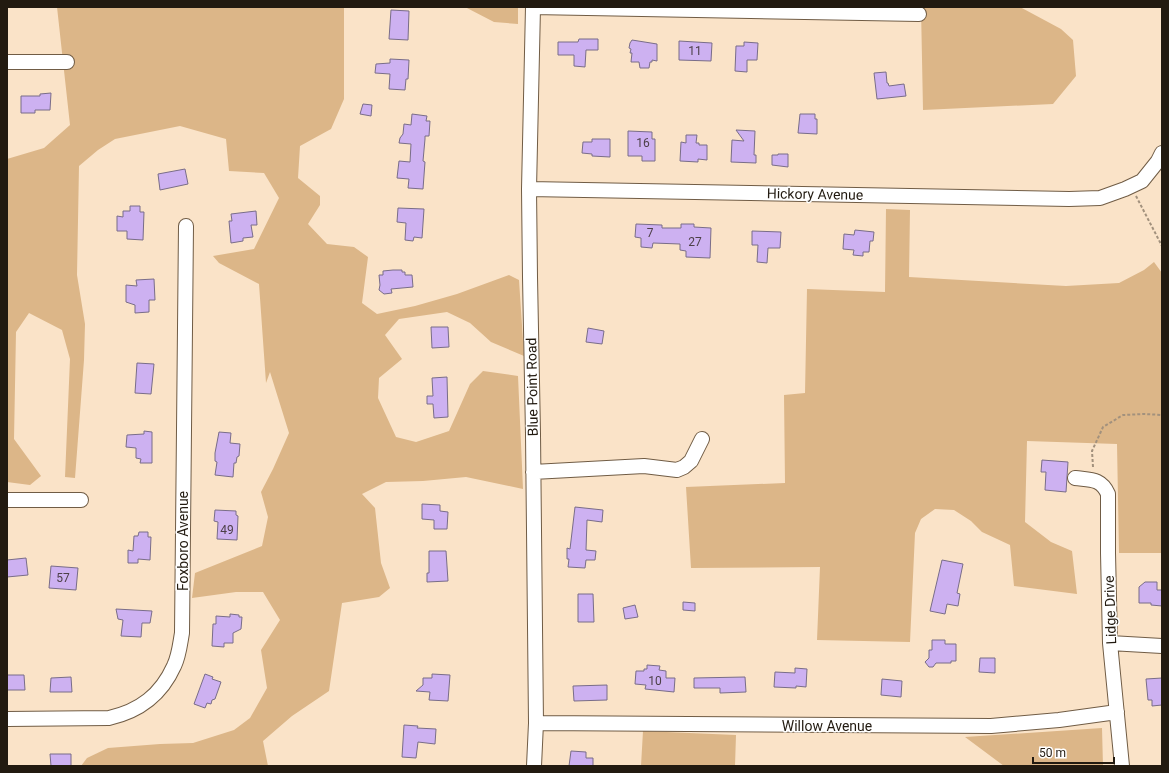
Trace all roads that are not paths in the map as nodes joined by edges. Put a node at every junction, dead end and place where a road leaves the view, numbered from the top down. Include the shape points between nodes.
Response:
1 (533, 7) edge
2 (919, 14) dead end
3 (7, 62) edge
4 (67, 62) dead end
5 (1162, 153) edge
6 (529, 188) junction
7 (186, 226) dead end
8 (702, 439) dead end
9 (533, 472) junction
10 (1075, 478) dead end
11 (7, 500) edge
12 (81, 500) dead end
13 (1110, 643) junction
14 (1162, 646) edge
15 (1117, 712) junction
16 (7, 719) edge
17 (536, 723) junction
18 (534, 766) edge
19 (1122, 766) edge

1 - 2 street
1 - 6 street, Blue Point Road
3 - 4 street
5 - 6 street, Hickory Avenue via 1142,181 1100,198
6 - 9 street, Blue Point Road
7 - 16 street, Foxboro Avenue via 182,633 175,665 154,696 125,714 110,718
8 - 9 street via 691,461 677,470 638,466
9 - 17 street, Blue Point Road
10 - 13 street, Lidge Drive via 1097,481 1105,486 1108,494
11 - 12 street
13 - 14 street
13 - 15 street, Lidge Drive
15 - 17 street, Willow Avenue via 991,726
15 - 19 street, Lidge Drive
17 - 18 street, Blue Point Road

